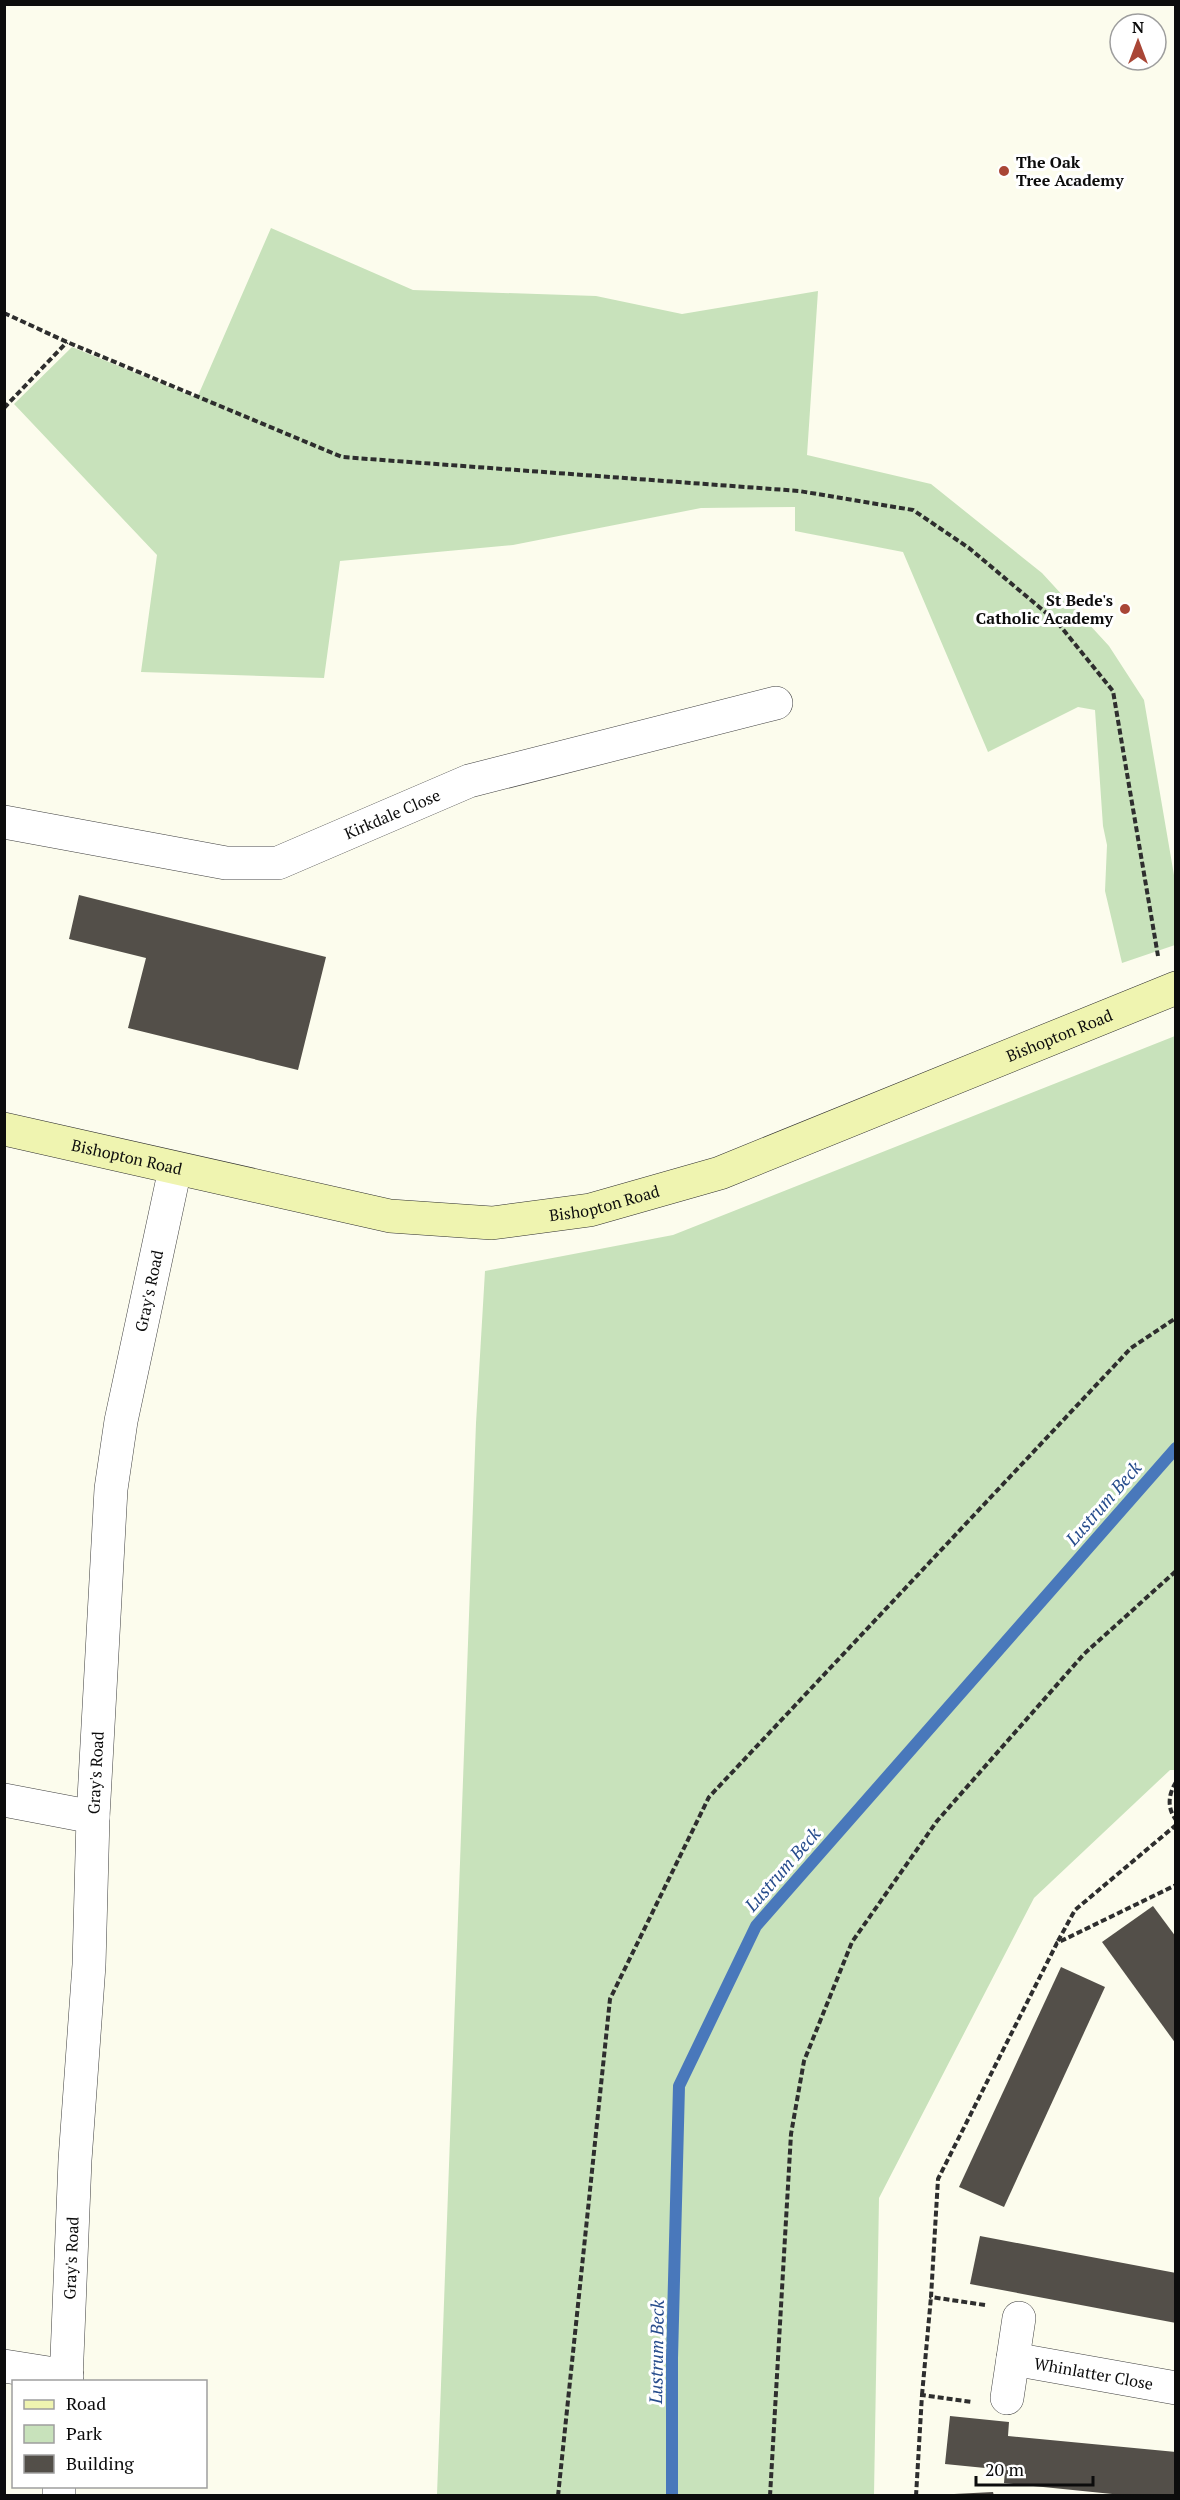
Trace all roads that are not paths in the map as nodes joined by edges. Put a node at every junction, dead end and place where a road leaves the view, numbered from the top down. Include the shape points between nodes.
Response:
1 (776, 703) dead end
2 (4, 822) edge
3 (1169, 991) edge
4 (4, 1129) edge
5 (175, 1169) junction
6 (4, 1800) edge
7 (93, 1817) junction
8 (1019, 2318) road end
9 (1013, 2359) junction
10 (4, 2366) edge
11 (67, 2379) edge
12 (1176, 2388) edge
13 (1007, 2398) road end

1 - 2 street, Kirkdale Close via 469,781 278,863 226,863
3 - 5 street, Bishopton Road via 720,1173 590,1210 492,1223 390,1216
4 - 5 street, Bishopton Road
5 - 7 street, Gray's Road via 121,1421 111,1490
6 - 7 street
7 - 11 street, Gray's Road
8 - 9 street, Whinlatter Close
9 - 12 street, Whinlatter Close
9 - 13 street, Whinlatter Close
10 - 11 street

